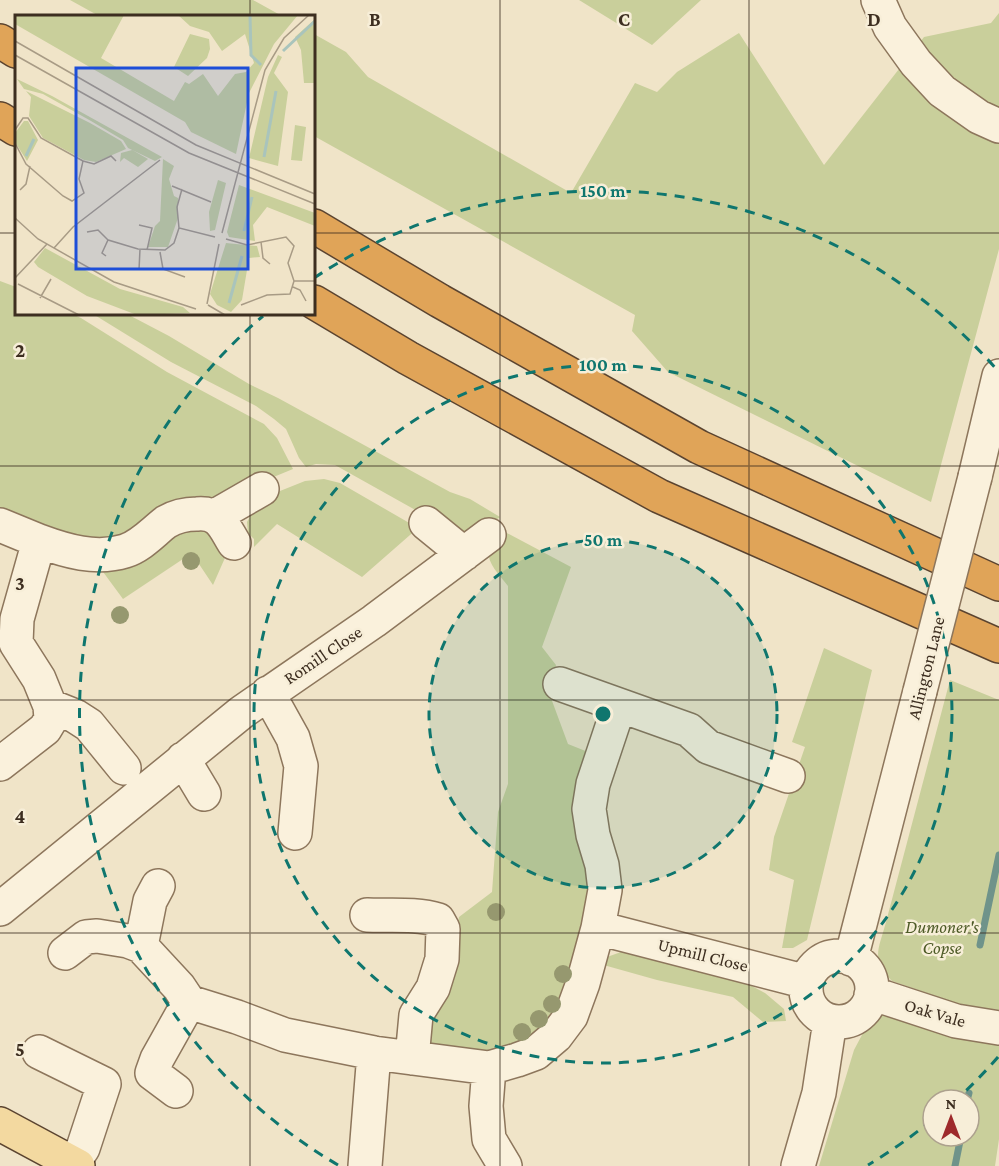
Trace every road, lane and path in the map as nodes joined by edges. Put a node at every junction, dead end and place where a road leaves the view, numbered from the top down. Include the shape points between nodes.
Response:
1 (878, 0) edge
2 (0, 41) edge
3 (15, 50) edge
4 (0, 119) edge
5 (999, 126) edge
6 (15, 128) edge
7 (315, 227) edge
8 (315, 303) edge
9 (999, 376) edge
10 (262, 489) dead end
11 (214, 516) junction
12 (426, 523) dead end
13 (0, 525) edge
14 (39, 541) junction
15 (234, 543) dead end
16 (999, 584) edge
17 (999, 646) edge
18 (560, 684) dead end
19 (267, 693) junction
20 (50, 706) junction
21 (620, 706) junction
22 (183, 759) junction
23 (0, 764) edge
24 (124, 768) dead end
25 (788, 776) dead end
26 (204, 794) dead end
27 (295, 833) dead end
28 (158, 886) dead end
29 (0, 909) edge
30 (367, 915) dead end
31 (598, 928) junction
32 (141, 946) junction
33 (65, 953) dead end
34 (851, 959) junction
35 (807, 982) junction
36 (871, 995) junction
37 (189, 1002) junction
38 (830, 1021) junction
39 (999, 1028) edge
40 (39, 1052) dead end
41 (374, 1053) junction
42 (412, 1058) junction
43 (489, 1068) junction
44 (176, 1090) dead end
45 (0, 1124) edge
46 (75, 1165) edge
47 (365, 1166) edge
48 (505, 1166) edge
49 (798, 1166) edge

1 - 5 street via 896,36 942,91
2 - 3 highway
4 - 6 highway
7 - 16 highway via 699,447
8 - 17 highway via 659,496
9 - 34 street, Allington Lane, bridge
10 - 11 street
11 - 14 street via 185,514 168,521 127,551 104,556
11 - 15 street
12 - 19 street, Romill Close via 476,545 374,621
13 - 14 street
14 - 20 street via 17,619 16,643 39,679
18 - 21 street
19 - 22 street, Romill Close
19 - 27 street via 293,738 301,766
20 - 23 street via 51,719 45,729
20 - 24 street via 89,725
21 - 25 street via 689,730 708,747
21 - 31 street via 592,784 589,809 605,890
22 - 26 street
22 - 29 street, Romill Close
28 - 32 street via 150,902
30 - 42 street via 431,918 438,920 443,929 442,958 433,988 416,1015
31 - 35 street, Upmill Close
31 - 43 street via 571,1016 556,1036 536,1053
32 - 33 street via 86,937
32 - 37 street
34 - 35 street via 829,958 811,972
34 - 36 street via 868,973
35 - 38 street via 809,1002 821,1017
36 - 38 street via 861,1014 841,1022
36 - 39 street, Oak Vale via 956,1021
37 - 41 street via 285,1035
37 - 44 street via 152,1073
38 - 49 street via 819,1093
40 - 46 street via 104,1084
41 - 42 street
41 - 47 street
42 - 43 street
43 - 48 street via 489,1139
45 - 46 main road

